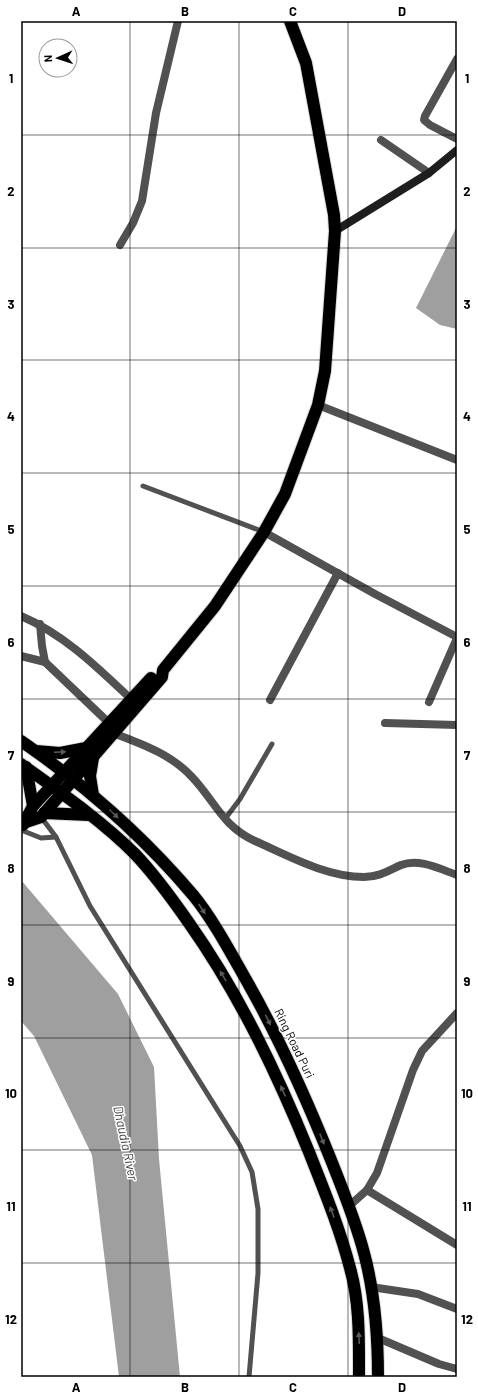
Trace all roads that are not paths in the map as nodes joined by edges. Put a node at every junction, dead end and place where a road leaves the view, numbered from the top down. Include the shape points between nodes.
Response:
1 (178, 21) edge
2 (290, 21) edge
3 (457, 59) edge
4 (457, 139) edge
5 (381, 140) dead end
6 (457, 150) edge
7 (429, 173) junction
8 (335, 232) junction
9 (120, 245) dead end
10 (318, 405) junction
11 (457, 460) edge
12 (143, 486) dead end
13 (264, 532) junction
14 (338, 573) junction
15 (21, 616) edge
16 (40, 624) junction
17 (457, 638) edge
18 (21, 656) edge
19 (45, 662) junction
20 (163, 670) junction
21 (131, 699) junction
22 (270, 700) dead end
23 (429, 702) dead end
24 (385, 723) dead end
25 (457, 726) edge
26 (111, 728) junction
27 (21, 742) edge
28 (272, 744) dead end
29 (35, 751) junction
30 (89, 752) junction
31 (24, 766) edge
32 (63, 772) junction
33 (73, 780) junction
34 (51, 785) junction
35 (62, 793) junction
36 (93, 795) junction
37 (33, 806) junction
38 (42, 815) junction
39 (90, 815) junction
40 (224, 819) junction
41 (23, 826) edge
42 (56, 837) junction
43 (457, 875) edge
44 (457, 1013) edge
45 (367, 1190) junction
46 (348, 1207) junction
47 (457, 1245) edge
48 (371, 1287) junction
49 (457, 1309) edge
50 (378, 1338) junction
51 (457, 1369) edge
52 (249, 1377) edge
53 (359, 1377) edge
54 (378, 1377) edge

1 - 9 street via 156,113 142,201
2 - 8 highway via 306,63
3 - 4 street via 424,120
5 - 7 street
6 - 7 street
7 - 8 street
8 - 10 highway via 325,371
10 - 11 street
10 - 13 highway via 285,494
12 - 13 lane
13 - 14 street
13 - 20 highway via 215,606
14 - 17 street
14 - 22 street
15 - 16 street
16 - 19 street
16 - 21 street via 73,646
17 - 23 street
18 - 19 street
19 - 26 street
20 - 21 highway via 156,672
20 - 26 highway via 162,677
21 - 26 highway
24 - 25 street
26 - 30 highway
26 - 40 street via 175,761 192,777
27 - 29 highway, Ring Road Puri
28 - 40 lane via 240,799
29 -> 30 highway
29 - 32 highway, Ring Road Puri
30 - 32 highway
30 - 33 highway
30 - 36 highway
31 - 34 highway
31 - 37 highway
32 - 33 highway, Ring Road Puri
32 - 34 highway
33 - 35 highway
33 - 36 highway, Ring Road Puri
34 - 35 highway
34 - 37 highway
35 - 38 highway
35 - 39 highway
36 -> 46 highway, Ring Road Puri via 157,855 190,892 230,953 268,1019 309,1105
37 - 41 highway
38 - 39 highway
38 - 41 highway
38 - 42 lane
53 -> 39 highway via 358,1324 351,1270 319,1176 268,1057 239,1002 171,898 136,855
40 - 43 street via 253,840 298,860 341,874 379,876 401,865 419,863
41 - 42 lane via 41,838
42 - 52 lane via 90,906 240,1146 252,1172 258,1209 258,1274
44 - 45 street via 422,1051 417,1060 377,1173
45 - 46 street
45 - 47 street
46 - 48 highway, Ring Road Puri via 364,1252
48 - 49 street via 418,1294
48 - 50 highway, Ring Road Puri
50 - 51 street
50 - 54 highway, Ring Road Puri

